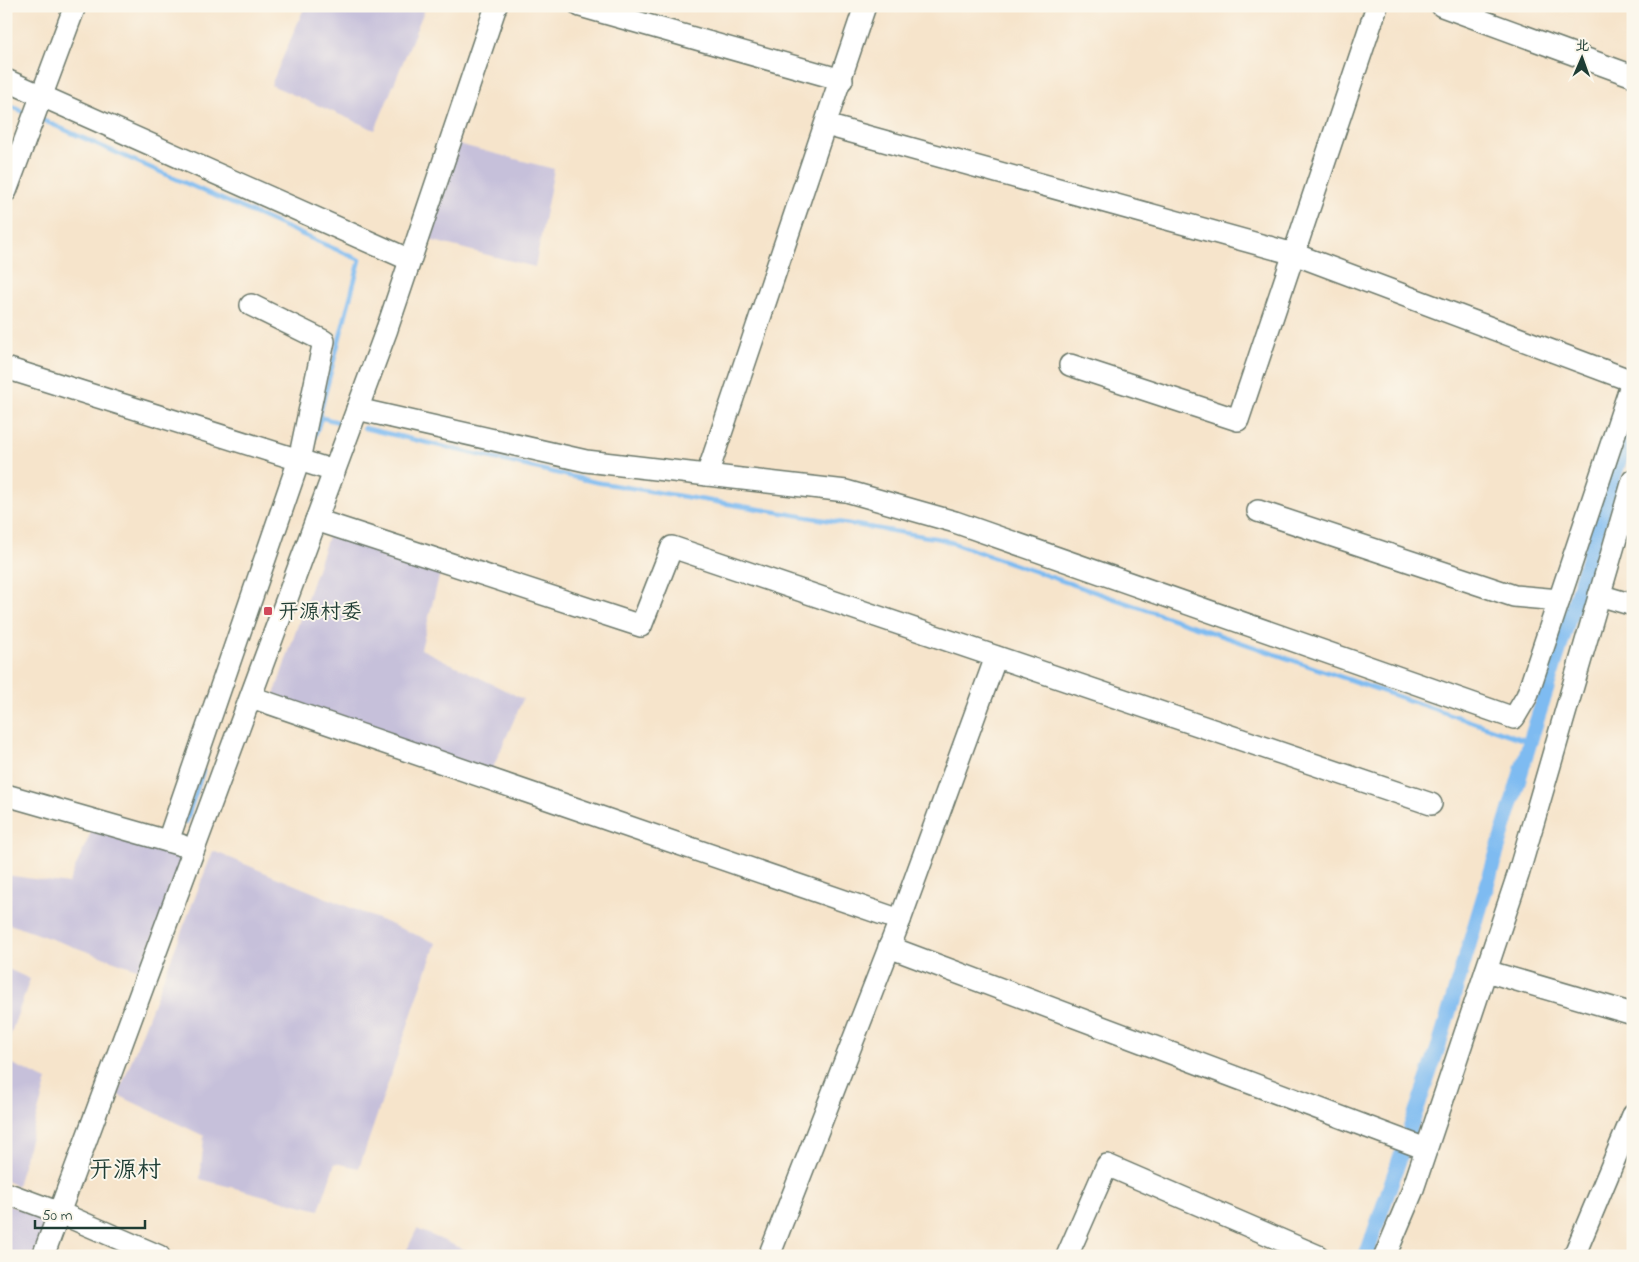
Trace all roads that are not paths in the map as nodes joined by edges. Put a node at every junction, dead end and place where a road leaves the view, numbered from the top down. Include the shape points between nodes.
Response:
1 (75, 6) edge
2 (496, 6) edge
3 (580, 6) edge
4 (865, 6) edge
5 (1377, 6) edge
6 (1442, 6) edge
7 (1633, 76) edge
8 (6, 80) edge
9 (842, 80) junction
10 (36, 109) junction
11 (826, 124) junction
12 (6, 191) edge
13 (1294, 254) junction
14 (410, 260) junction
15 (251, 306) dead end
16 (1070, 365) dead end
17 (6, 368) edge
18 (1632, 380) edge
19 (357, 409) junction
20 (306, 462) junction
21 (334, 471) junction
22 (707, 475) junction
23 (1633, 480) edge
24 (1258, 510) dead end
25 (316, 520) junction
26 (1599, 596) junction
27 (1559, 600) junction
28 (1633, 605) edge
29 (996, 657) junction
30 (251, 697) junction
31 (6, 795) edge
32 (1431, 804) dead end
33 (168, 841) junction
34 (194, 850) junction
35 (900, 920) junction
36 (889, 947) junction
37 (1486, 971) junction
38 (1633, 1014) edge
39 (1633, 1114) edge
40 (1426, 1148) junction
41 (6, 1193) edge
42 (60, 1213) junction
43 (43, 1256) edge
44 (159, 1256) edge
45 (769, 1256) edge
46 (1067, 1256) edge
47 (1318, 1256) edge
48 (1385, 1256) edge
49 (1574, 1256) edge

1 - 10 street
2 - 14 street
3 - 9 street
4 - 9 street
5 - 13 street
6 - 7 street
8 - 10 street
9 - 11 street
10 - 12 street
10 - 14 street
11 - 13 street
11 - 22 street
13 - 16 street via 1238,420
13 - 18 street
14 - 19 street
15 - 20 street via 324,341
17 - 20 street
18 - 27 street
19 - 21 street
19 - 22 street via 586,461
20 - 21 street
20 - 33 street
21 - 25 street
22 - 27 street via 846,491 954,522 1514,718 1527,696
23 - 26 street
24 - 27 street via 1514,596
25 - 29 street via 641,626 672,547
25 - 30 street
26 - 28 street
26 - 37 street via 1518,875
29 - 32 street
29 - 35 street
30 - 34 street
30 - 35 street
31 - 33 street
33 - 34 street
34 - 42 street
35 - 36 street
36 - 40 street
36 - 45 street
37 - 38 street
37 - 40 street
39 - 49 street
40 - 48 street via 1412,1192
41 - 42 street
42 - 43 street
42 - 44 street
46 - 47 street via 1107,1165

